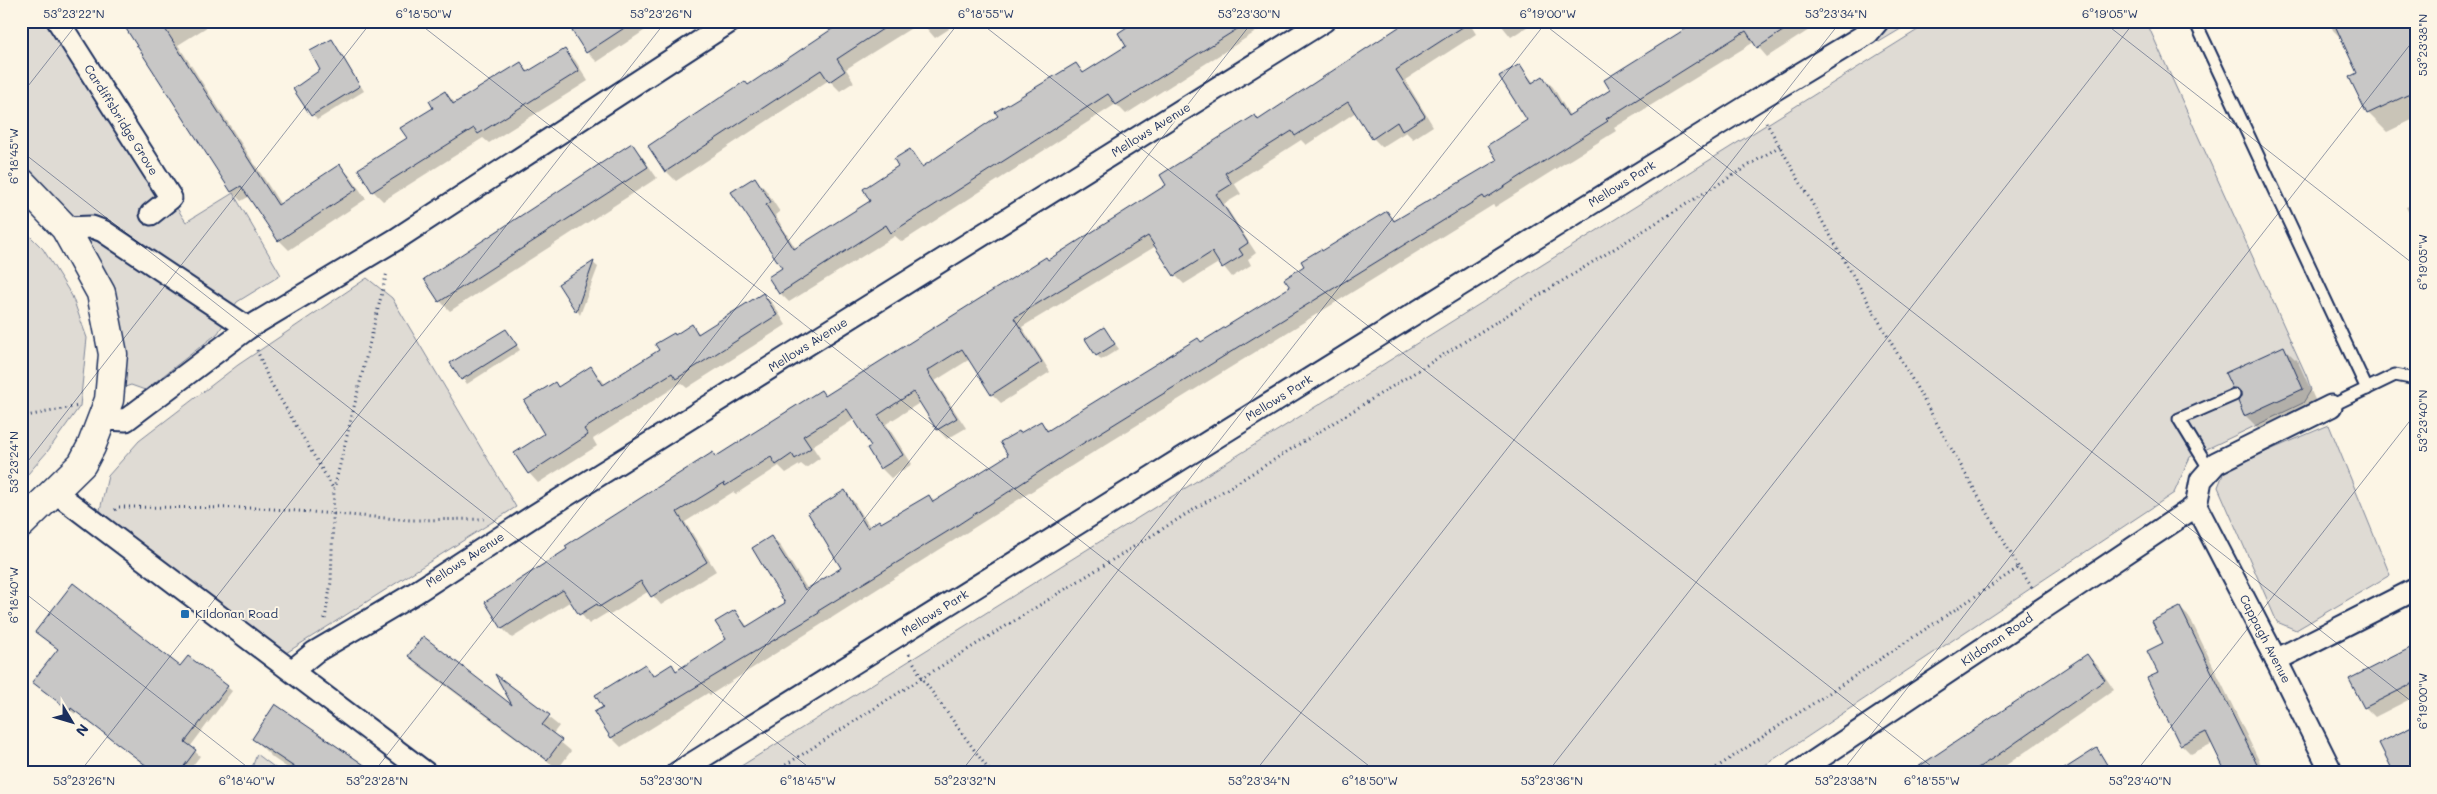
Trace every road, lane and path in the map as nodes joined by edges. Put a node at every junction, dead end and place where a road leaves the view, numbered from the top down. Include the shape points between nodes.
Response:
1 (58, 21) edge
2 (731, 21) edge
3 (1324, 21) edge
4 (1878, 21) edge
5 (2195, 21) edge
6 (1754, 102) junction
7 (1780, 146) junction
8 (21, 182) edge
9 (151, 214) dead end
10 (64, 228) junction
11 (395, 240) junction
12 (248, 328) junction
13 (2416, 379) edge
14 (2367, 388) junction
15 (2234, 395) dead end
16 (2331, 406) joint
17 (106, 409) junction
18 (21, 418) edge
19 (2210, 470) junction
20 (334, 489) junction
21 (55, 492) junction
22 (2196, 506) junction
23 (334, 514) junction
24 (485, 519) dead end
25 (21, 524) edge
26 (99, 526) junction
27 (2018, 568) junction
28 (2416, 589) edge
29 (2045, 607) junction
30 (324, 625) dead end
31 (897, 636) junction
32 (2276, 660) junction
33 (293, 670) junction
34 (922, 678) junction
35 (426, 773) edge
36 (677, 773) edge
37 (772, 773) edge
38 (991, 773) edge
39 (1708, 773) edge
40 (1797, 773) edge
41 (2332, 773) edge

1 - 9 street, Cardiffsbridge Grove via 171,198
2 - 11 street
3 - 33 street, Mellows Avenue via 415,593 316,652
4 - 6 street, Mellows Park via 1868,33
5 - 14 lane
6 - 7 path
6 - 31 street, Mellows Park
7 - 27 path
7 - 34 path
8 - 10 main road
10 - 12 street via 92,227 103,231
10 - 17 main road via 101,293 113,354
11 - 12 street
11 - 20 path
12 - 17 street via 126,420
12 - 20 path via 268,378
13 - 14 lane via 2395,375
14 - 16 lane
15 - 19 lane via 2179,419
16 - 19 street via 2216,463
17 - 18 path
17 - 21 main road via 82,464
19 - 22 street via 2201,480
20 - 23 path
21 - 25 main road
21 - 26 street
22 - 29 street, Kildonan Road
22 - 32 street, Cappagh Avenue
23 - 24 path via 411,520
23 - 26 path via 260,508 119,507
23 - 30 path via 331,582
26 - 33 street
27 - 29 path
27 - 39 path
28 - 32 street
29 - 40 street, Kildonan Road
31 - 34 path
31 - 36 street, Mellows Park
32 - 41 street, Cappagh Avenue
33 - 35 street
34 - 37 path
34 - 38 path

